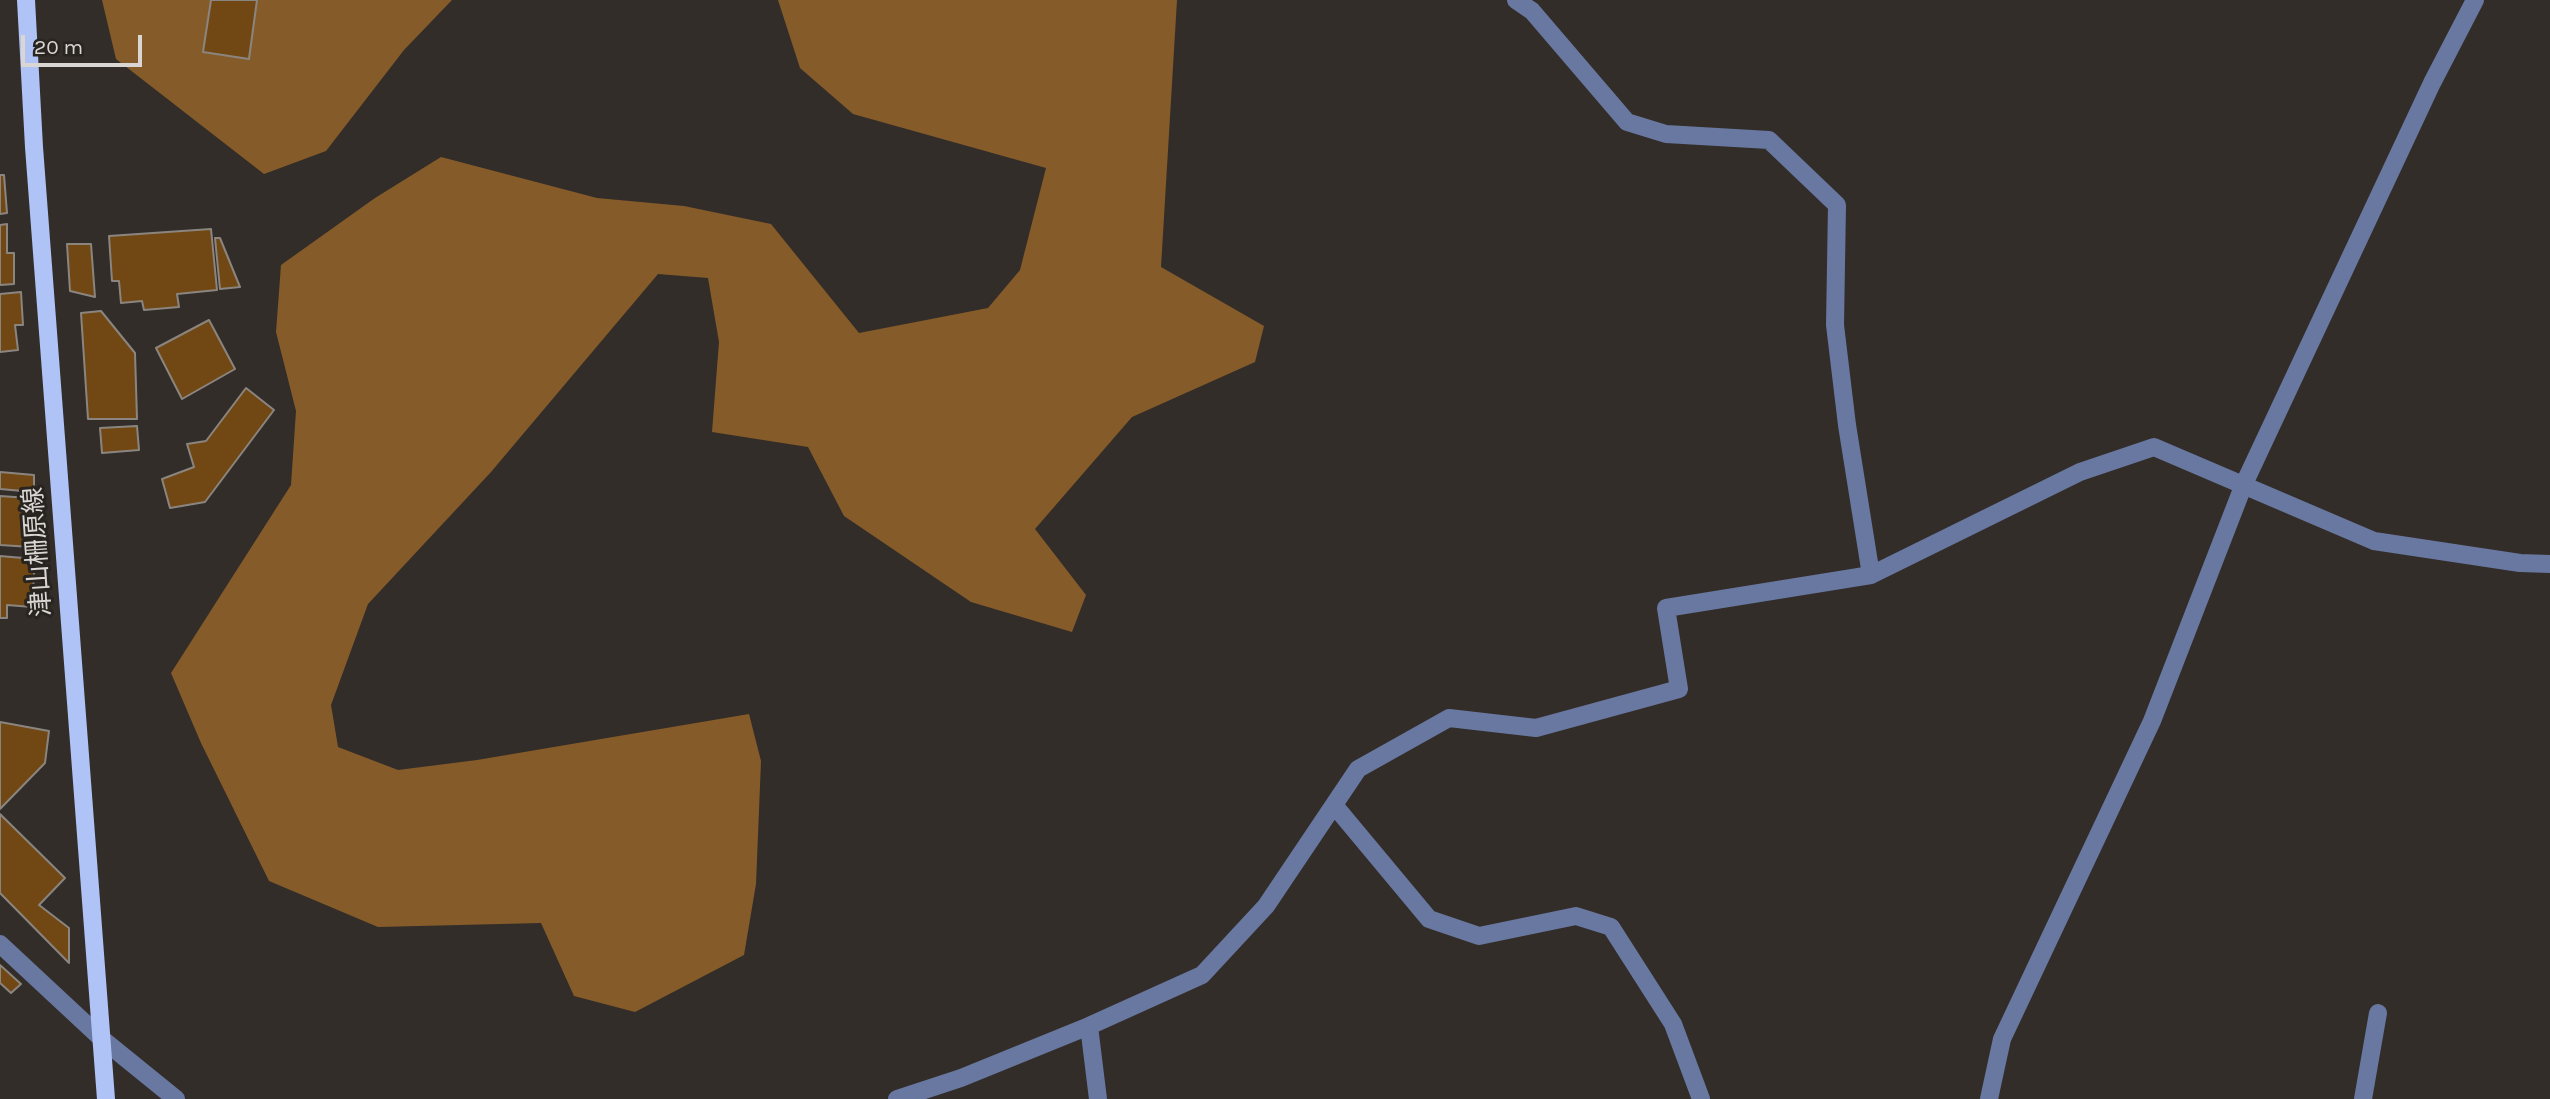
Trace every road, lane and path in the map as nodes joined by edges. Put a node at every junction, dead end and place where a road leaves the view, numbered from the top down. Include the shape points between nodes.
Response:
1 (26, 0) edge
2 (1516, 0) edge
3 (2475, 0) edge
4 (2245, 484) junction
5 (2550, 564) edge
6 (1871, 575) junction
7 (1334, 805) junction
8 (0, 944) edge
9 (2378, 1013) dead end
10 (1090, 1026) junction
11 (102, 1039) junction
12 (106, 1099) edge
13 (176, 1099) edge
14 (897, 1099) edge
15 (1098, 1099) edge
16 (1701, 1099) edge
17 (1989, 1099) edge
18 (2363, 1099) edge

1 - 11 main road, 津山柵原線
2 - 6 street via 1532,11 1627,122 1666,134 1769,140 1837,205 1835,325
3 - 4 street
4 - 5 street via 2374,541
4 - 6 street via 2154,447 2080,472
4 - 17 street via 2152,721 2002,1039
6 - 7 street via 1666,608 1679,689 1536,728 1449,718 1358,769
7 - 10 street via 1266,906 1202,975
7 - 16 street via 1429,919 1479,936 1576,916 1611,927 1673,1024
8 - 11 street
9 - 18 street
10 - 14 street
10 - 15 street
11 - 12 main road, 津山柵原線
11 - 13 street

